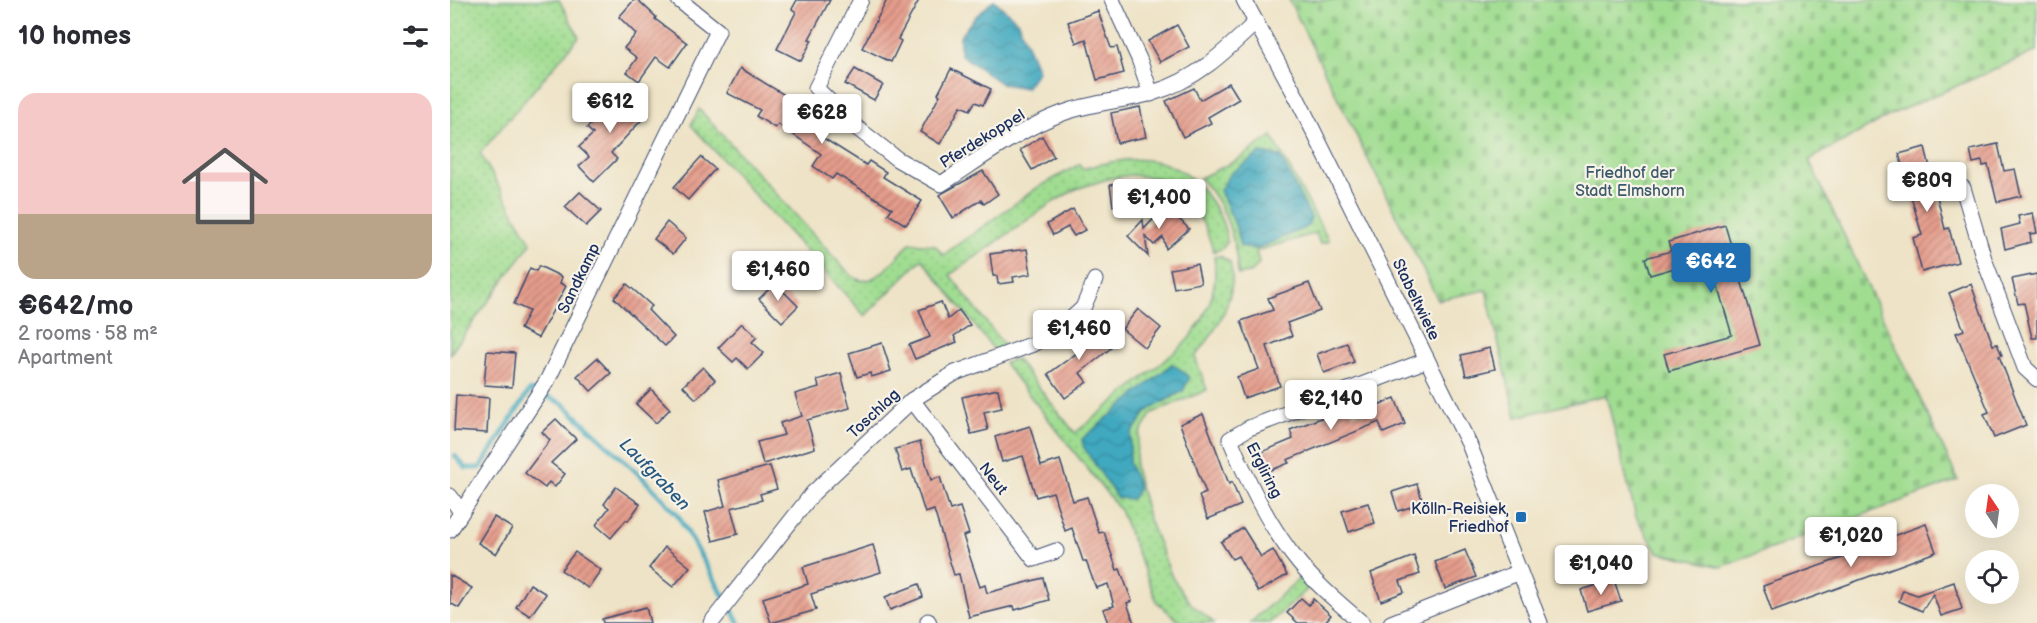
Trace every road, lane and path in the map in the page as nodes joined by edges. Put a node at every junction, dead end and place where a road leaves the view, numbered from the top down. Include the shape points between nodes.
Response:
1 (679, 0) edge
2 (861, 0) edge
3 (1112, 0) edge
4 (1244, 0) edge
5 (1256, 22) junction
6 (1151, 93) junction
7 (1963, 188) dead end
8 (1095, 280) dead end
9 (1427, 360) junction
10 (2037, 380) edge
11 (912, 400) junction
12 (450, 496) edge
13 (461, 512) junction
14 (450, 530) edge
15 (1056, 551) dead end
16 (1520, 572) junction
17 (711, 623) edge
18 (1362, 623) edge
19 (1391, 623) edge
20 (1540, 623) edge

1 - 13 street, Sandkamp via 718,31 547,381
2 - 6 street, Pferdekoppel via 816,88 857,128 897,159 941,184 1034,126 1106,101
3 - 6 street
4 - 5 street, Stabeltwiete
5 - 6 street, Pferdekoppel via 1205,69
5 - 9 street, Stabeltwiete via 1298,98
7 - 10 street via 1984,259 2025,368
8 - 11 street, Toschlag via 1083,308 1060,329 1033,344 955,373
9 - 16 street, Stabeltwiete via 1469,444
9 - 18 street, Ergliring via 1249,428 1230,439 1247,478 1299,563
11 - 15 street, Neut via 1034,559
11 - 17 street, Toschlag via 813,493
12 - 13 street
13 - 14 street, Sandkamp
16 - 19 street
16 - 20 street, Stabeltwiete

